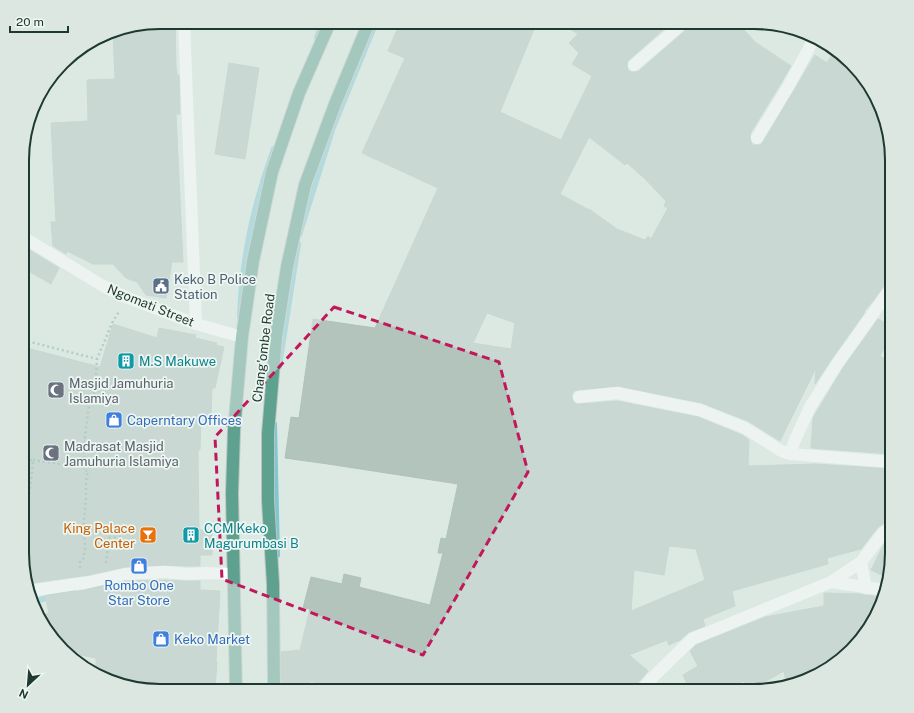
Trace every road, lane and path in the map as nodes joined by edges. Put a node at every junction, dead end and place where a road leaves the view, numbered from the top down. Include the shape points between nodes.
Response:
1 (184, 29) edge
2 (327, 29) edge
3 (366, 29) edge
4 (676, 29) edge
5 (812, 43) edge
6 (634, 65) dead end
7 (757, 138) dead end
8 (29, 241) edge
9 (885, 297) edge
10 (128, 298) junction
11 (196, 324) junction
12 (242, 337) junction
13 (29, 342) edge
14 (97, 359) junction
15 (579, 397) dead end
16 (790, 454) junction
17 (29, 460) edge
18 (33, 460) junction
19 (885, 461) edge
20 (85, 466) junction
21 (29, 493) edge
22 (885, 531) edge
23 (122, 537) dead end
24 (861, 562) junction
25 (106, 565) dead end
26 (80, 574) dead end
27 (233, 574) junction
28 (831, 582) junction
29 (866, 588) junction
30 (879, 589) edge
31 (34, 590) edge
32 (236, 684) edge
33 (274, 684) edge
34 (647, 684) edge

1 - 11 street
2 - 12 main road, Chang'ombe Road via 299,93 272,172 253,261
3 - 33 main road, Chang'ombe Road via 305,185 287,267 276,338 268,433
4 - 6 street
5 - 7 street
8 - 10 street, Ngomati Street via 103,286
9 - 16 street via 810,407
10 - 11 street, Ngomati Street
10 - 14 path via 113,321
11 - 12 street, Ngomati Street
12 - 27 main road, Chang'ombe Road via 234,438
13 - 14 path
14 - 20 path via 84,444
15 - 16 street via 617,394 700,410 744,428
16 - 19 street
17 - 18 path
18 - 20 path
18 - 21 path
20 - 26 path via 84,470 88,471 84,518 85,551 80,561
22 - 24 street
23 - 25 path via 109,538
24 - 28 street
24 - 29 street
27 - 31 street via 126,574
27 - 32 main road, Chang'ombe Road
28 - 29 street
28 - 34 street via 692,639
29 - 30 street

